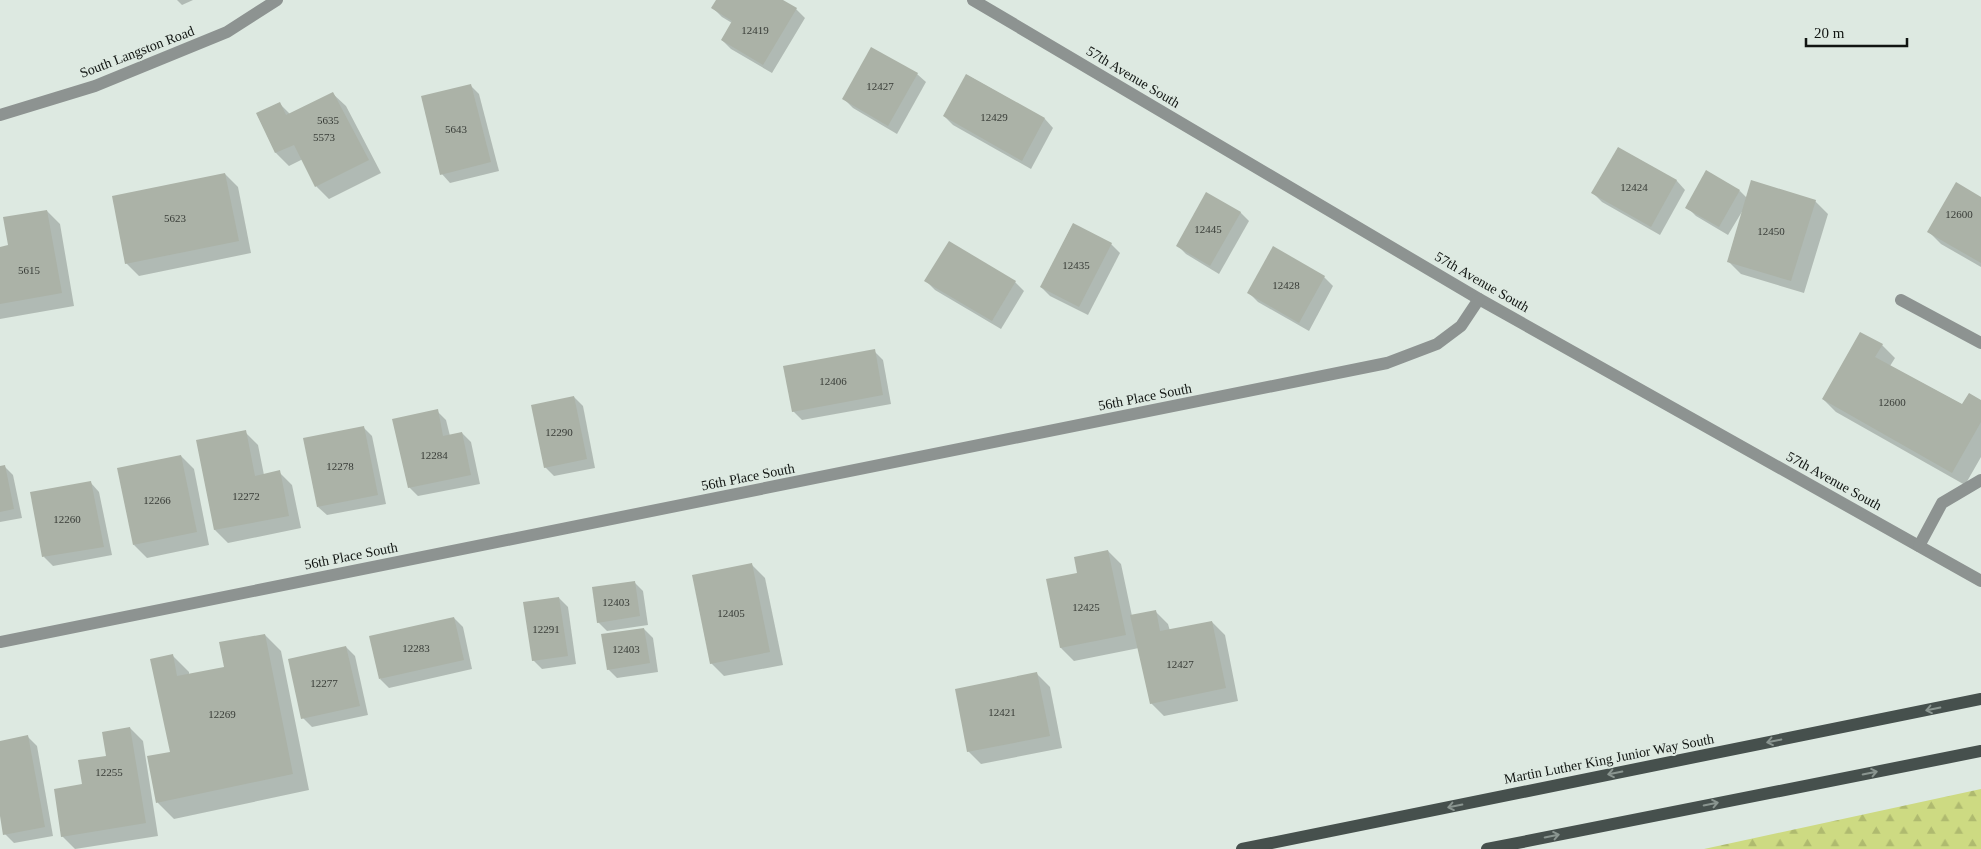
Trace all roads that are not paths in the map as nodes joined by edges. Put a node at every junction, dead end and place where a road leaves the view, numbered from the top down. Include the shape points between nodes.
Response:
1 (277, 0) edge
2 (973, 0) edge
3 (0, 115) edge
4 (1479, 298) junction
5 (1901, 300) dead end
6 (1981, 343) edge
7 (1981, 480) edge
8 (1919, 546) junction
9 (1981, 581) edge
10 (0, 642) edge
11 (1981, 699) edge
12 (1981, 751) edge
13 (1242, 849) edge
14 (1487, 849) edge

1 - 3 street, South Langston Road via 228,32 95,86
2 - 4 street, 57th Avenue South
4 - 8 street, 57th Avenue South
4 - 10 street, 56th Place South via 1461,326 1437,344 1387,363
5 - 6 street
7 - 8 street via 1942,503
8 - 9 street, 57th Avenue South
11 -> 13 main road, Martin Luther King Junior Way South
14 -> 12 main road

